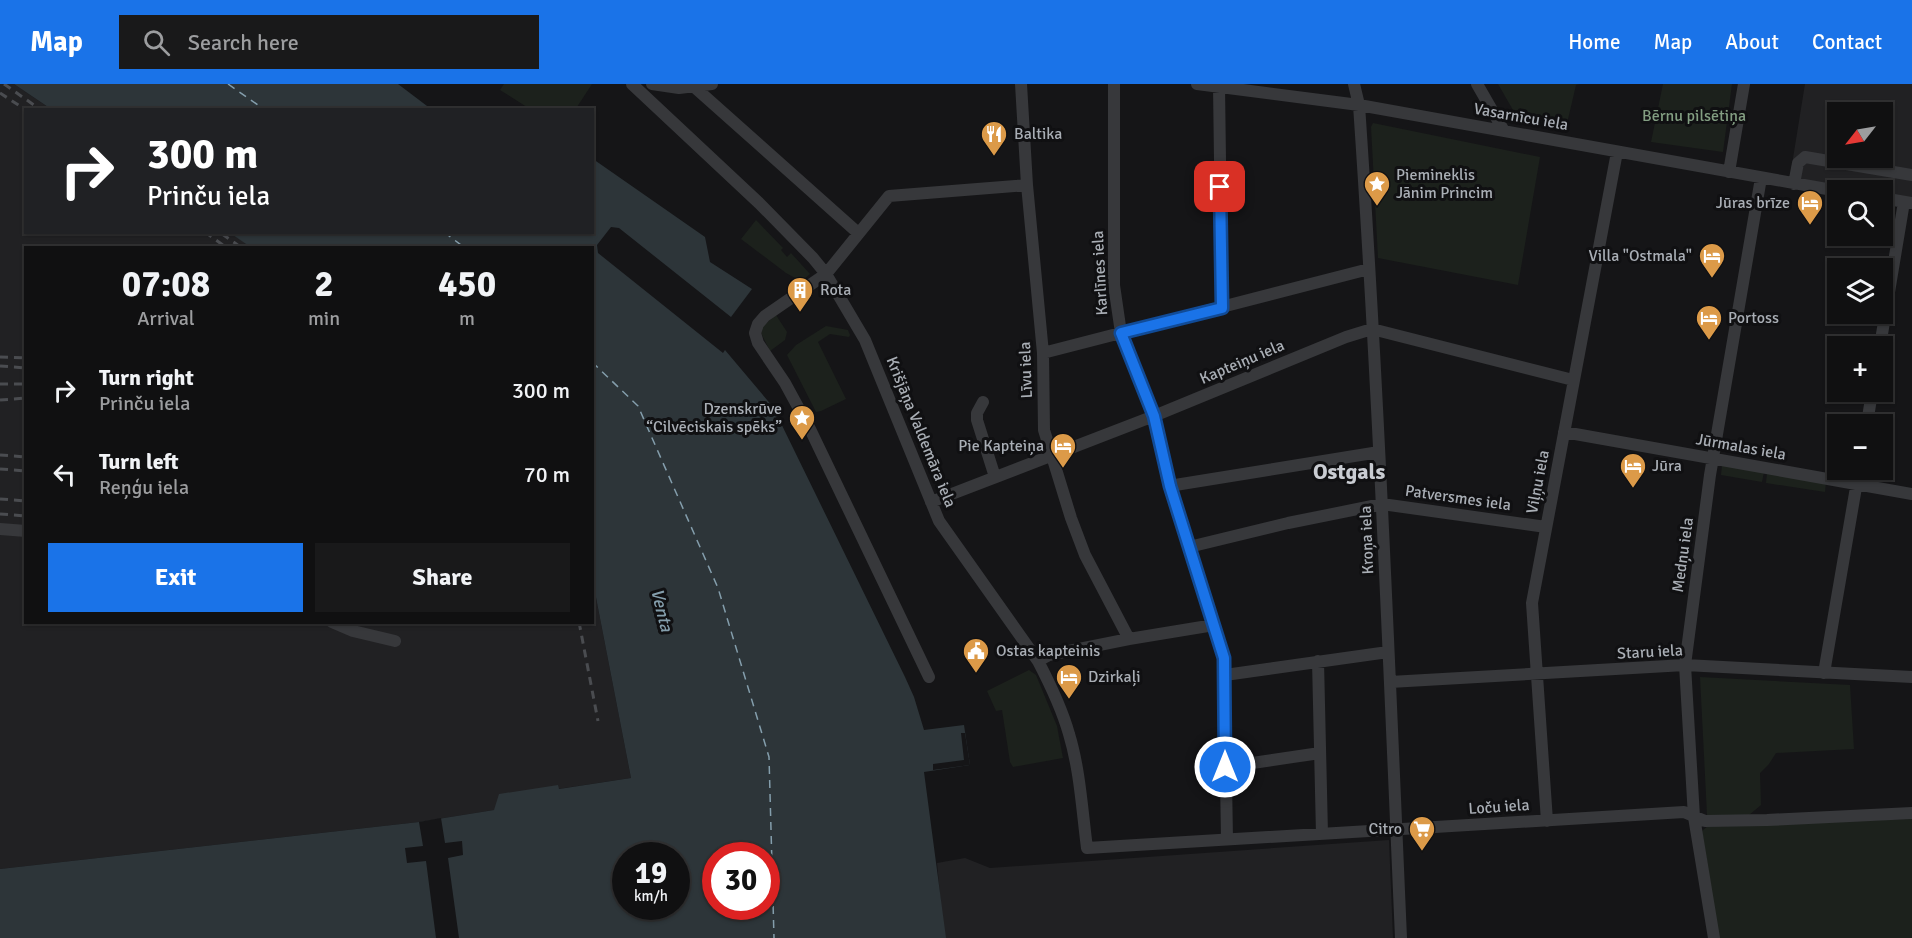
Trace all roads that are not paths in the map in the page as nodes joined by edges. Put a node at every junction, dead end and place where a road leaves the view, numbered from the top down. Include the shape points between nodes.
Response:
1 (632, 84) edge
2 (712, 84) edge
3 (1021, 84) edge
4 (1114, 84) edge
5 (1197, 84) edge
6 (1354, 84) edge
7 (1477, 84) edge
8 (1744, 84) edge
9 (656, 85) edge
10 (1219, 86) junction
11 (688, 87) edge
12 (1359, 105) junction
13 (663, 114) junction
14 (1504, 131) junction
15 (1617, 152) junction
16 (1729, 172) junction
17 (1912, 175) edge
18 (1761, 178) junction
19 (1794, 184) junction
20 (1027, 185) junction
21 (1827, 189) edge
22 (1893, 200) edge
23 (1908, 203) edge
24 (857, 232) junction
25 (1369, 269) junction
26 (826, 274) junction
27 (1222, 308) junction
28 (1372, 329) junction
29 (1121, 333) junction
30 (1882, 336) edge
31 (1043, 353) junction
32 (1573, 380) junction
33 (982, 402) dead end
34 (1154, 416) junction
35 (1564, 432) junction
36 (1379, 452) junction
37 (1050, 456) junction
38 (1713, 458) junction
39 (995, 477) junction
40 (1858, 480) edge
41 (1857, 484) junction
42 (1170, 486) junction
43 (1912, 494) edge
44 (932, 502) junction
45 (1382, 504) junction
46 (1546, 527) junction
47 (0, 529) edge
48 (24, 531) edge
49 (1189, 547) junction
50 (336, 624) edge
51 (1214, 625) junction
52 (1130, 639) junction
53 (395, 640) dead end
54 (1388, 652) junction
55 (1318, 661) junction
56 (1038, 662) junction
57 (1685, 665) junction
58 (1824, 673) junction
59 (1225, 675) junction
60 (1537, 675) junction
61 (929, 677) dead end
62 (1912, 677) edge
63 (1390, 681) junction
64 (1320, 753) junction
65 (1225, 767) junction
66 (1912, 813) edge
67 (1694, 817) junction
68 (1546, 821) junction
69 (1398, 830) junction
70 (1322, 834) junction
71 (1227, 839) junction
72 (1087, 848) joint
73 (1401, 938) edge
74 (1714, 938) edge

1 - 13 street, Krišjāņa Valdemāra iela
2 - 11 street
3 - 20 street, Līvu iela
4 - 29 street, Karlīnes iela via 1114,285
5 - 10 street, Vasarnīcu iela
6 - 12 street, Kroņa iela
7 - 14 street
8 - 16 street
9 - 11 street
10 - 12 street, Vasarnīcu iela
10 - 27 street
11 - 13 street via 664,99
11 - 24 street
12 - 14 street, Vasarnīcu iela
12 - 25 street, Kroņa iela
13 - 26 street, Krišjāņa Valdemāra iela via 759,202
14 - 15 street, Vasarnīcu iela
15 - 16 street, Vasarnīcu iela
15 - 32 street, Viļņu iela
16 - 18 street, Vasarnīcu iela
17 - 19 street via 1805,157 1798,163
18 - 19 street, Vasarnīcu iela
18 - 38 street, Medņu iela
19 - 21 street, Vasarnīcu iela
20 - 24 street via 889,196
20 - 31 street, Līvu iela
22 - 23 street
23 - 30 street
24 - 26 street
25 - 27 street
25 - 28 street, Kroņa iela
26 - 44 street, Krišjāņa Valdemāra iela via 865,340
26 - 61 street via 765,315 755,333 810,429
27 - 29 street
28 - 32 street
28 - 34 street, Kapteiņu iela
28 - 36 street, Kroņa iela
29 - 31 street
29 - 34 street, Karlīnes iela
31 - 37 street, Līvu iela via 1044,430
32 - 35 street, Viļņu iela
33 - 39 street via 977,420
34 - 37 street, Kapteiņu iela
34 - 42 street, Karlīnes iela
35 - 38 street, Jūrmalas iela
35 - 46 street, Viļņu iela
36 - 42 street
36 - 45 street, Kroņa iela
37 - 39 street, Kapteiņu iela
37 - 52 street, Līvu iela via 1085,555
38 - 41 street, Jūrmalas iela
38 - 57 street, Medņu iela
39 - 44 street, Kapteiņu iela
40 - 41 street
41 - 43 street, Jūrmalas iela
41 - 58 street
42 - 49 street, Karlīnes iela
44 - 56 street, Krišjāņa Valdemāra iela via 943,529
45 - 46 street, Patversmes iela
45 - 49 street, Patversmes iela
45 - 54 street, Kroņa iela
46 - 60 street, Viļņu iela via 1532,603
47 - 48 street
49 - 51 street, Karlīnes iela
50 - 53 street
51 - 52 street
51 - 59 street, Karlīnes iela
52 - 56 street via 1049,655
54 - 55 street
54 - 63 street, Kroņa iela
55 - 59 street
55 - 64 street
56 - 72 street, Krišjāņa Valdemāra iela via 1072,743
57 - 58 street, Staru iela
57 - 60 street, Staru iela
57 - 67 street, Medņu iela
58 - 62 street, Staru iela
59 - 65 street, Karlīnes iela
60 - 63 street, Staru iela
60 - 68 street, Viļņu iela
63 - 69 street, Kroņa iela
64 - 65 street
64 - 70 street
65 - 71 street, Karlīnes iela
66 - 67 street, Loču iela via 1767,820 1705,821
67 - 68 street, Loču iela via 1684,812
67 - 74 street, Medņu iela
68 - 69 street, Loču iela
69 - 70 street, Loču iela
69 - 73 street, Kroņa iela
70 - 71 street, Loču iela
71 - 72 street, Loču iela

